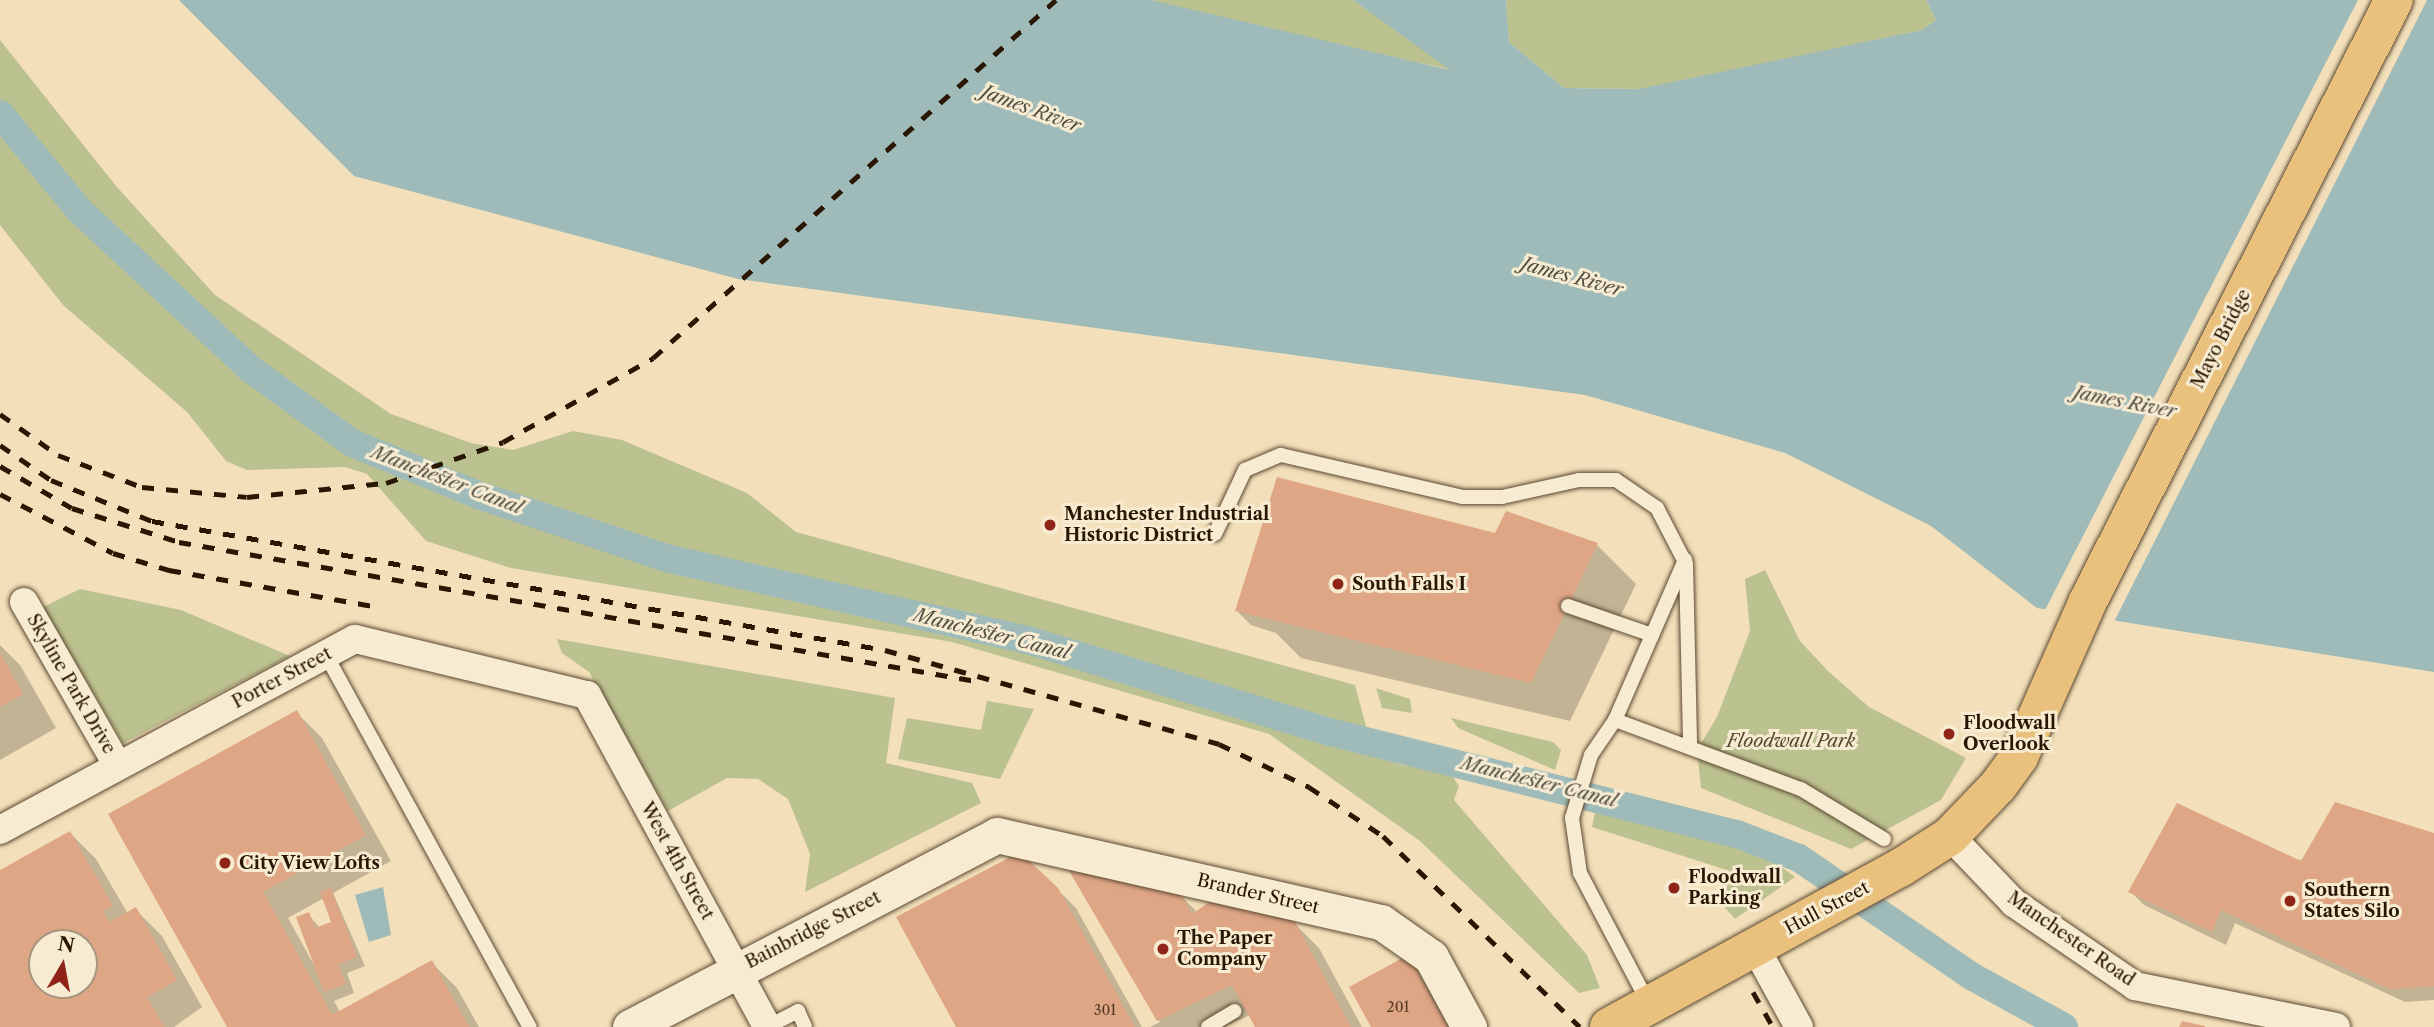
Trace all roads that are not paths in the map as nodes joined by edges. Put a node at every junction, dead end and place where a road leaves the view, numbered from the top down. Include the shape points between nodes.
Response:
1 (2394, 0) edge
2 (1215, 534) dead end
3 (1685, 560) junction
4 (24, 602) dead end
5 (1568, 606) dead end
6 (1652, 635) junction
7 (326, 655) junction
8 (587, 695) joint
9 (1615, 720) junction
10 (1690, 747) junction
11 (2019, 757) joint
12 (118, 766) junction
13 (0, 830) edge
14 (997, 835) joint
15 (1950, 836) junction
16 (1892, 854) junction
17 (1755, 947) junction
18 (737, 970) junction
19 (1650, 1005) junction
20 (1236, 1011) dead end
21 (2325, 1026) edge
22 (530, 1027) edge
23 (630, 1027) edge
24 (767, 1027) edge
25 (805, 1027) edge
26 (1208, 1027) edge
27 (1469, 1027) edge
28 (1609, 1027) edge
29 (1799, 1027) edge

1 - 11 main road, Mayo Bridge via 2088,601
2 - 3 lane via 1245,470 1259,460 1302,455 1463,496 1502,497 1579,480 1616,480 1657,508
3 - 6 lane
3 - 10 lane
4 - 12 street, Skyline Park Drive
5 - 6 lane
6 - 9 lane
7 - 8 street, Porter Street via 355,639
7 - 12 street, Porter Street
7 - 22 lane
8 - 18 street, West 4th Street
9 - 10 lane
9 - 19 lane via 1591,755 1572,818 1580,873
10 - 16 lane via 1801,789
11 - 15 main road, Hull Street
12 - 13 street, Porter Street
14 - 18 street, Bainbridge Street
14 - 27 street, Brander Street via 1381,922 1431,957
15 - 16 main road, Hull Street
15 - 21 street, Manchester Road via 2014,903 2135,986
16 - 17 main road, Hull Street via 1806,920
17 - 19 main road, Hull Street
17 - 29 street
18 - 23 street, Bainbridge Street
18 - 24 street, West 4th Street
19 - 28 main road, Hull Street
20 - 26 lane
24 - 25 lane via 798,1012

